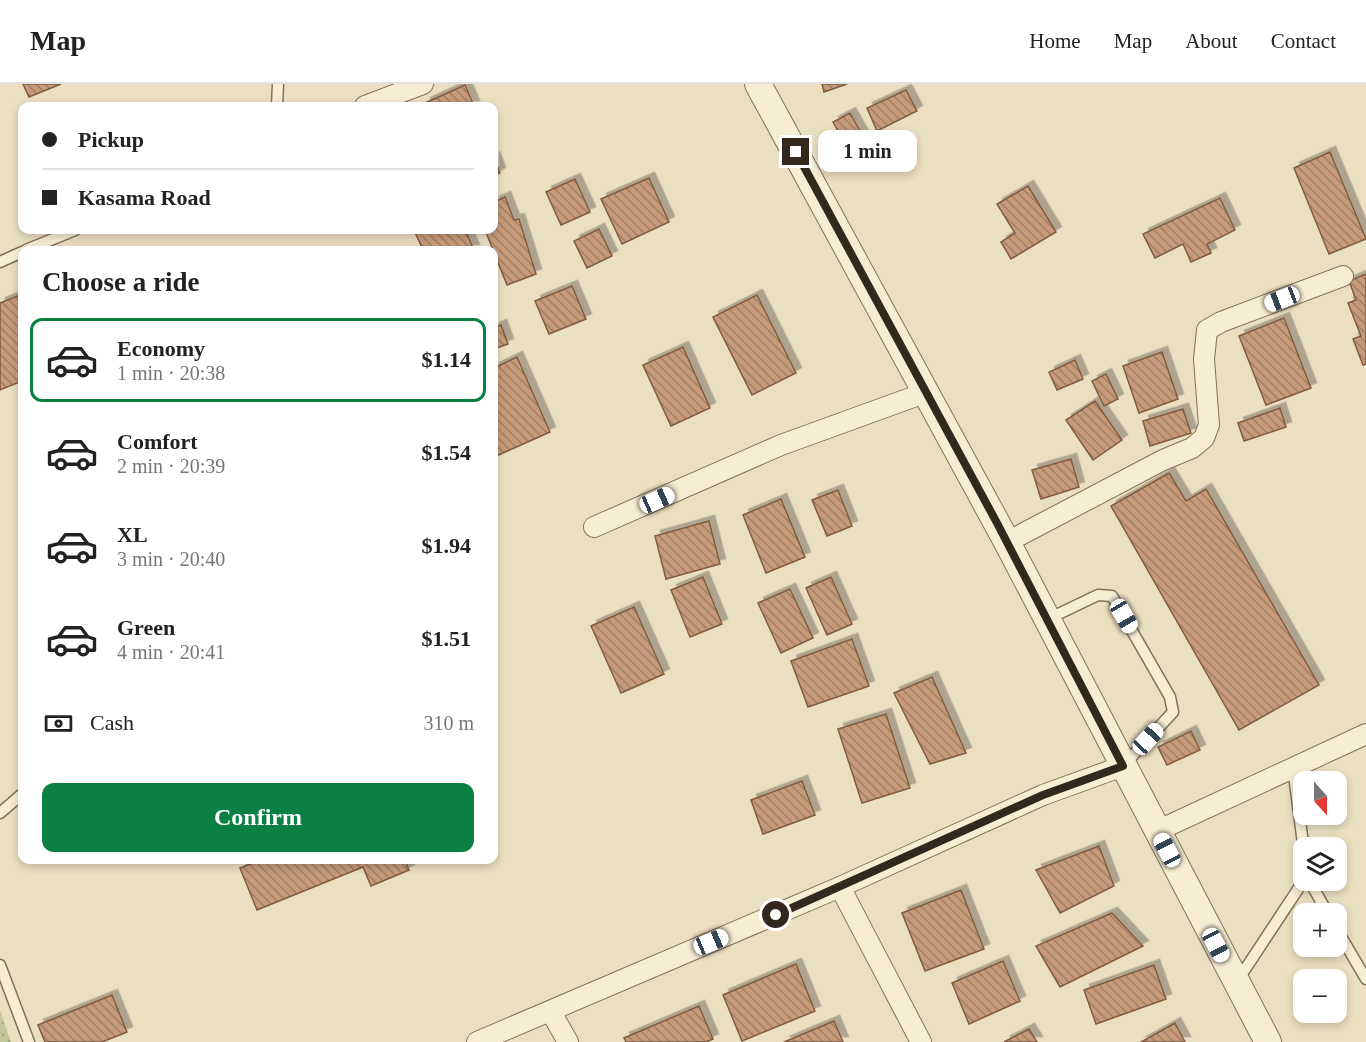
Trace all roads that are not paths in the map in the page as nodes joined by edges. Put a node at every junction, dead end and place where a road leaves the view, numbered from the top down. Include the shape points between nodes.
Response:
1 (278, 84) edge
2 (423, 84) edge
3 (758, 84) edge
4 (277, 102) edge
5 (376, 102) edge
6 (65, 234) edge
7 (36, 246) edge
8 (18, 254) edge
9 (0, 262) edge
10 (1343, 276) dead end
11 (927, 392) junction
12 (594, 528) dead end
13 (1007, 542) junction
14 (1047, 619) junction
15 (1366, 734) edge
16 (1123, 766) junction
17 (1293, 768) junction
18 (18, 798) edge
19 (0, 813) edge
20 (1157, 831) junction
21 (1302, 837) edge
22 (840, 887) junction
23 (1297, 891) edge
24 (1347, 947) edge
25 (0, 965) edge
26 (1366, 979) edge
27 (1236, 982) junction
28 (551, 1012) junction
29 (29, 1042) edge
30 (477, 1042) edge
31 (568, 1042) edge
32 (921, 1042) edge
33 (1268, 1042) edge

1 - 4 lane
2 - 5 street
3 - 11 street
6 - 7 lane
8 - 9 lane
10 - 13 street via 1207,330 1204,359 1209,425 1204,438 1192,448
11 - 12 street via 781,445
11 - 13 street
13 - 14 street
14 - 16 street
14 - 16 lane via 1098,595 1112,596 1170,697 1173,712
15 - 17 street
16 - 20 street
16 - 22 street via 1043,795
17 - 20 street
17 - 21 lane
18 - 19 lane
20 - 27 street
22 - 28 street
22 - 32 street
23 - 27 lane
24 - 26 lane
25 - 29 lane
27 - 33 street
28 - 30 street
28 - 31 street

